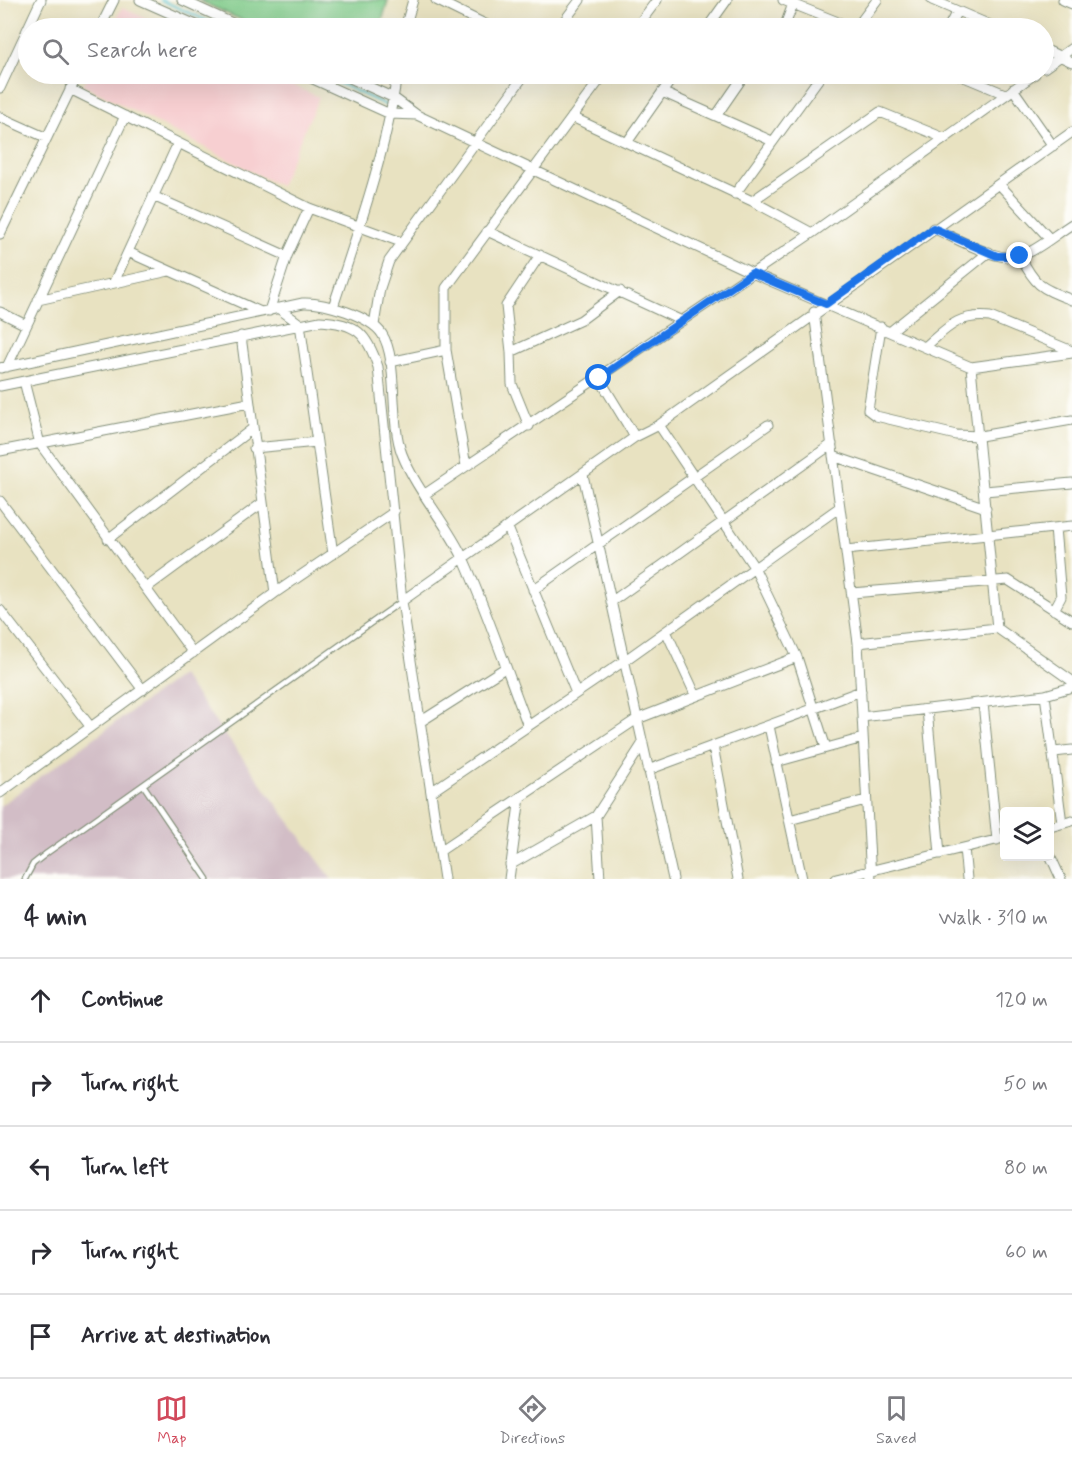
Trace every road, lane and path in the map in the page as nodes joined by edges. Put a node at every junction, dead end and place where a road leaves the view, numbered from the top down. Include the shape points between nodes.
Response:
1 (41, 0) edge
2 (114, 0) edge
3 (140, 0) edge
4 (182, 0) edge
5 (413, 0) edge
6 (436, 0) edge
7 (657, 0) edge
8 (727, 0) edge
9 (783, 0) edge
10 (877, 0) edge
11 (932, 0) edge
12 (1064, 0) edge
13 (577, 1) edge
14 (793, 4) junction
15 (1072, 4) edge
16 (953, 6) edge
17 (32, 18) edge
18 (105, 18) edge
19 (180, 18) edge
20 (221, 18) edge
21 (408, 18) edge
22 (473, 18) edge
23 (566, 18) edge
24 (644, 18) edge
25 (714, 18) edge
26 (788, 18) edge
27 (829, 18) edge
28 (862, 18) edge
29 (976, 18) edge
30 (18, 48) edge
31 (1072, 48) edge
32 (1054, 53) edge
33 (1060, 56) junction
34 (1054, 60) edge
35 (1072, 62) edge
36 (1, 83) edge
37 (73, 84) edge
38 (324, 84) edge
39 (363, 84) edge
40 (396, 84) edge
41 (518, 84) edge
42 (597, 84) edge
43 (668, 84) edge
44 (738, 84) edge
45 (815, 84) edge
46 (986, 84) edge
47 (1021, 84) edge
48 (70, 89) junction
49 (662, 92) junction
50 (1009, 92) junction
51 (394, 98) junction
52 (390, 114) junction
53 (125, 116) junction
54 (417, 116) junction
55 (716, 116) junction
56 (0, 117) edge
57 (572, 117) junction
58 (1072, 132) edge
59 (47, 138) junction
60 (944, 138) junction
61 (628, 141) junction
62 (772, 141) junction
63 (178, 143) junction
64 (474, 143) junction
65 (1053, 146) junction
66 (534, 169) junction
67 (999, 184) junction
68 (735, 194) junction
69 (153, 196) junction
70 (752, 201) junction
71 (309, 208) junction
72 (1072, 224) edge
73 (359, 228) junction
74 (933, 228) junction
75 (487, 231) junction
76 (812, 233) junction
77 (0, 234) edge
78 (1049, 238) junction
79 (401, 243) junction
80 (128, 252) junction
81 (989, 252) junction
82 (540, 255) junction
83 (287, 256) junction
84 (1020, 256) junction
85 (169, 271) junction
86 (752, 273) junction
87 (114, 282) junction
88 (620, 291) junction
89 (38, 300) junction
90 (1072, 300) edge
91 (826, 304) junction
92 (333, 307) junction
93 (269, 311) junction
94 (0, 312) edge
95 (814, 312) junction
96 (682, 321) junction
97 (300, 324) junction
98 (26, 325) junction
99 (374, 325) junction
100 (881, 327) junction
101 (891, 331) junction
102 (241, 336) junction
103 (925, 347) junction
104 (446, 350) junction
105 (511, 352) junction
106 (1072, 352) edge
107 (390, 362) junction
108 (3, 367) edge
109 (972, 367) junction
110 (599, 378) junction
111 (24, 381) junction
112 (0, 386) edge
113 (249, 403) junction
114 (1072, 420) edge
115 (659, 425) junction
116 (768, 425) dead end
117 (529, 426) junction
118 (252, 429) junction
119 (635, 436) junction
120 (980, 436) junction
121 (317, 442) junction
122 (40, 444) junction
123 (832, 444) junction
124 (254, 448) junction
125 (0, 452) edge
126 (833, 456) junction
127 (466, 466) junction
128 (583, 476) junction
129 (693, 476) junction
130 (1072, 483) edge
131 (985, 491) junction
132 (425, 494) junction
133 (0, 501) edge
134 (261, 504) junction
135 (840, 507) junction
136 (986, 508) junction
137 (394, 512) junction
138 (726, 522) junction
139 (1072, 526) edge
140 (508, 528) junction
141 (1054, 528) junction
142 (989, 535) junction
143 (108, 539) junction
144 (598, 545) junction
145 (846, 550) junction
146 (333, 554) junction
147 (463, 560) junction
148 (754, 567) junction
149 (993, 581) junction
150 (146, 588) junction
151 (533, 590) junction
152 (275, 593) junction
153 (852, 593) junction
154 (402, 601) junction
155 (611, 602) junction
156 (1054, 610) junction
157 (0, 611) edge
158 (1072, 621) edge
159 (997, 628) junction
160 (666, 631) junction
161 (858, 643) junction
162 (193, 653) junction
163 (796, 657) junction
164 (624, 661) junction
165 (505, 668) junction
166 (1072, 681) edge
167 (1072, 687) edge
168 (143, 690) junction
169 (861, 691) junction
170 (576, 693) junction
171 (1045, 694) junction
172 (696, 696) junction
173 (982, 703) junction
174 (815, 708) junction
175 (927, 709) junction
176 (862, 717) junction
177 (637, 719) junction
178 (420, 722) junction
179 (90, 726) junction
180 (528, 726) junction
181 (769, 726) junction
182 (863, 738) junction
183 (643, 743) junction
184 (713, 746) junction
185 (826, 748) junction
186 (1072, 750) edge
187 (1054, 752) junction
188 (776, 762) junction
189 (648, 770) junction
190 (144, 786) junction
191 (431, 792) junction
192 (0, 793) edge
193 (520, 797) junction
194 (866, 800) junction
195 (596, 816) junction
196 (789, 819) junction
197 (1067, 822) edge
198 (1000, 832) edge
199 (1000, 839) edge
200 (964, 848) junction
201 (440, 850) junction
202 (940, 854) junction
203 (1053, 861) edge
204 (510, 865) junction
205 (870, 875) edge
206 (25, 879) edge
207 (207, 879) edge
208 (444, 879) edge
209 (508, 879) edge
210 (600, 879) edge
211 (673, 879) edge
212 (738, 879) edge
213 (802, 879) edge
214 (836, 879) edge
215 (967, 879) edge
216 (1061, 879) edge

1 - 17 street
2 - 18 street
3 - 19 street
4 - 20 street
5 - 21 street
6 - 22 street
7 - 24 street
8 - 25 street
9 - 14 street
10 - 28 street
11 - 16 street
12 - 15 street
13 - 23 street
14 - 26 street
14 - 27 street
16 - 29 street
30 - 36 street
31 - 33 street
32 - 33 street
33 - 34 street
33 - 35 street
37 - 48 street
38 - 52 street
39 - 51 street
40 - 51 street
41 - 64 street
42 - 57 street
43 - 49 street
44 - 55 street
45 - 62 street
46 - 50 street
47 - 50 street
48 - 53 street
48 - 59 street
49 - 55 street
49 - 61 street
50 - 60 street
50 - 65 street
51 - 52 street
51 - 54 street
52 - 54 street
52 - 73 street
53 - 63 street
53 - 89 street
54 - 64 street
55 - 62 street
56 - 59 street
57 - 61 street
57 - 66 street
58 - 65 street
59 - 77 street
60 - 70 street via 880,112
60 - 76 street
61 - 68 street
62 - 68 street
63 - 69 street
63 - 71 street
64 - 66 street
64 - 79 street
65 - 67 street
66 - 75 street
66 - 86 street
67 - 74 street
67 - 78 street
68 - 70 street
69 - 80 street
69 - 83 street
70 - 76 street
71 - 73 street
71 - 83 street
72 - 78 street
73 - 79 street
73 - 92 street
74 - 81 street
74 - 91 street
75 - 82 street
75 - 104 street via 446,288
76 - 86 street
78 - 84 street
79 - 99 street via 384,273
80 - 85 street
80 - 87 street
81 - 84 street
81 - 101 street
82 - 88 street
82 - 105 street via 506,306
83 - 93 street
84 - 90 street via 1033,280
85 - 87 street
85 - 93 street
86 - 91 street
86 - 96 street
87 - 89 street
88 - 96 street
88 - 105 street via 581,320
89 - 98 street
91 - 95 street
91 - 100 street
92 - 93 street via 312,303
92 - 99 street
93 - 97 street
93 - 108 street
94 - 98 street
95 - 115 street
95 - 123 street
96 - 110 street
97 - 102 street
97 - 121 street
97 - 137 street via 320,321 347,325 366,338 378,367
98 - 108 street
99 - 107 street via 383,336
100 - 101 street
100 - 120 street via 868,410 876,416 956,435
101 - 103 street
102 - 111 street
102 - 113 street
103 - 106 street via 959,319 977,316 990,317
103 - 109 street
104 - 107 street
104 - 127 street
105 - 117 street via 512,384
106 - 109 street
107 - 132 street via 395,431 403,456
109 - 120 street
110 - 117 street
110 - 119 street
111 - 112 street
111 - 122 street
113 - 118 street
113 - 122 street
114 - 120 street
115 - 119 street
115 - 129 street
116 - 129 street
117 - 127 street
118 - 124 street
118 - 143 street
119 - 128 street
120 - 131 street
121 - 124 street
121 - 146 street
122 - 125 street
122 - 143 street
123 - 126 street
123 - 138 street
124 - 134 street
126 - 135 street
126 - 136 street
127 - 132 street
128 - 140 street
128 - 144 street
129 - 138 street
129 - 144 street
130 - 131 street
131 - 136 street
132 - 147 street
133 - 168 street
134 - 150 street
134 - 152 street
135 - 145 street
135 - 148 street
136 - 142 street
137 - 146 street
137 - 154 street
138 - 148 street
138 - 155 street
139 - 141 street
140 - 147 street
140 - 151 street
141 - 142 street
141 - 156 street via 1061,597
142 - 145 street
142 - 149 street
143 - 150 street
144 - 151 street
144 - 155 street
145 - 153 street
146 - 152 street
147 - 154 street
147 - 165 street
148 - 160 street
148 - 163 street
149 - 153 street
149 - 156 street via 1008,580
149 - 159 street
150 - 162 street
151 - 170 street
152 - 162 street
153 - 161 street
154 - 178 street
154 - 190 lane
155 - 164 street
156 - 158 street
157 - 179 street
159 - 161 street
159 - 166 street
160 - 164 street
160 - 172 street
161 - 169 street
162 - 168 street
163 - 172 street
163 - 174 street
164 - 170 street
164 - 177 street
165 - 178 street
165 - 180 street
167 - 171 street
168 - 179 street
169 - 174 street
169 - 176 street
170 - 180 street
171 - 173 street
171 - 187 street
172 - 177 street
173 - 175 street
173 - 198 street
174 - 181 street
174 - 185 street
175 - 176 street
175 - 202 street
176 - 182 street
177 - 183 street
177 - 193 street
178 - 191 street
179 - 192 street
180 - 191 street
181 - 184 street
181 - 188 street
182 - 185 street
182 - 194 street
183 - 189 street
183 - 195 street
184 - 189 street
184 - 212 street
185 - 188 street
186 - 187 street
187 - 197 street
188 - 196 street
189 - 211 street
190 - 206 lane via 33,864
190 - 207 lane
191 - 201 street
193 - 201 street
193 - 204 street
194 - 196 street
194 - 205 street
195 - 204 street
195 - 210 street
196 - 213 street
199 - 200 street
200 - 202 street
200 - 215 street
201 - 208 street
202 - 205 street
203 - 216 street
204 - 209 street
205 - 214 street

